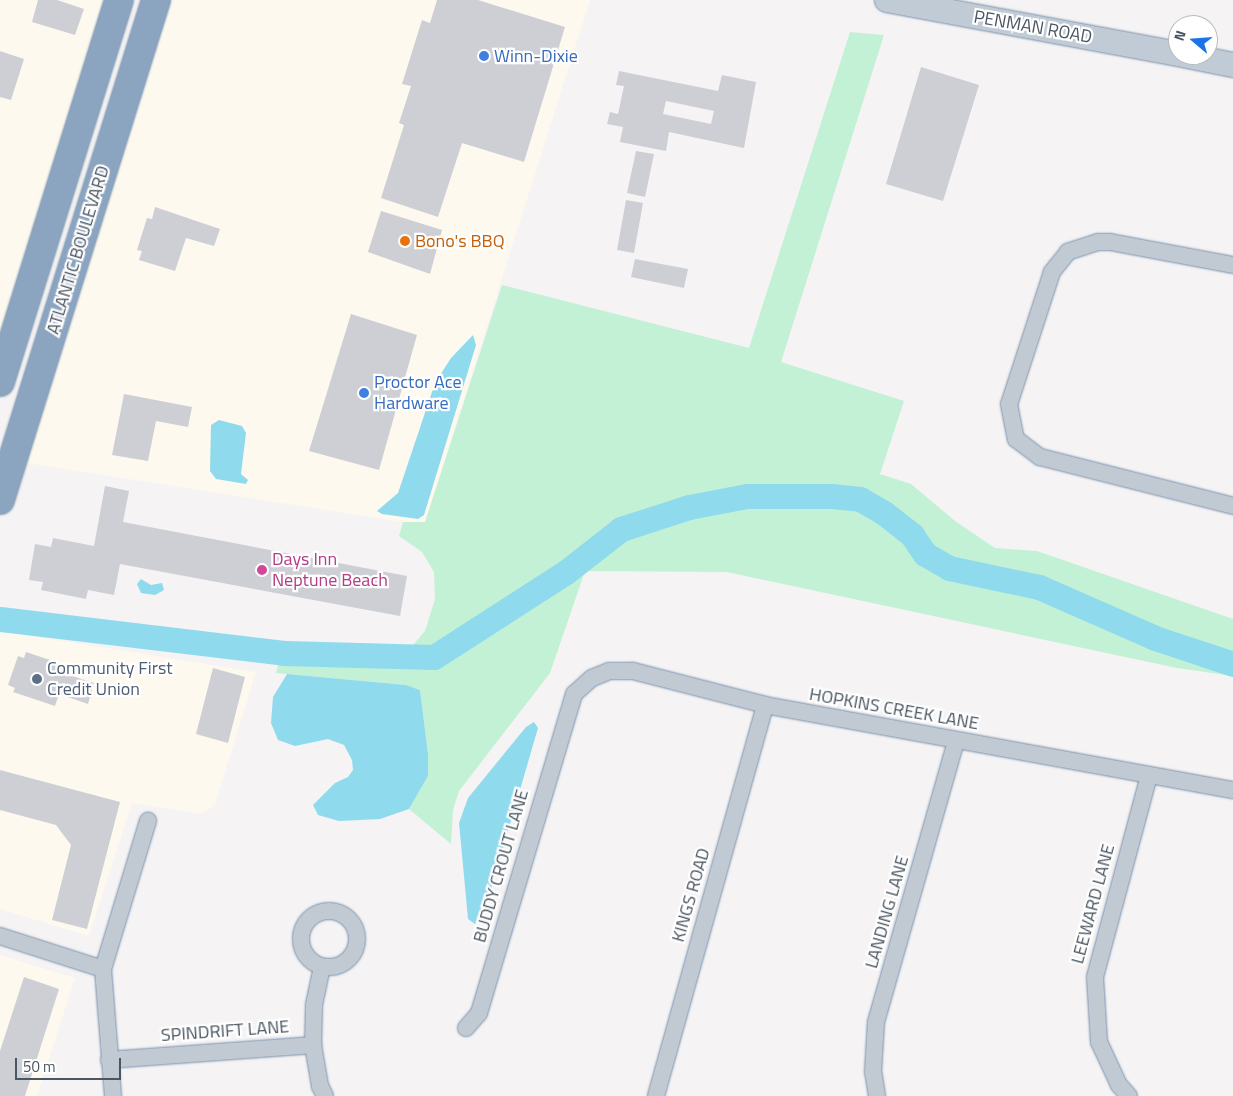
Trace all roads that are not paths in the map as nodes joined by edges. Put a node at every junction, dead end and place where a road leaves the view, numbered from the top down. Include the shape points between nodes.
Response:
1 (119, 0) edge
2 (156, 0) edge
3 (887, 0) edge
4 (1168, 52) edge
5 (1218, 62) edge
6 (1233, 65) edge
7 (1232, 261) edge
8 (0, 382) edge
9 (0, 500) edge
10 (1233, 506) edge
11 (765, 706) junction
12 (568, 711) joint
13 (956, 741) junction
14 (1149, 776) junction
15 (1233, 790) edge
16 (148, 821) dead end
17 (0, 936) edge
18 (322, 966) dead end
19 (103, 968) junction
20 (466, 1028) dead end
21 (313, 1045) junction
22 (109, 1060) junction
23 (113, 1096) edge
24 (326, 1096) edge
25 (656, 1096) edge
26 (878, 1096) edge
27 (1129, 1096) edge

1 - 8 highway, ATLANTIC BOULEVARD
2 - 9 highway, ATLANTIC BOULEVARD
3 - 4 street, PENMAN ROAD
5 - 6 street
7 - 10 street via 1110,242 1098,242 1068,252 1052,272 1009,404 1016,439 1026,449 1056,462
11 - 12 street, HOPKINS CREEK LANE via 633,671 609,671 592,678 574,694
11 - 13 street, HOPKINS CREEK LANE
11 - 25 street, KINGS ROAD
12 - 20 street, BUDDY CROUT LANE via 480,1013
13 - 14 street, HOPKINS CREEK LANE
13 - 26 street, LANDING LANE via 876,1022 873,1072
14 - 15 street, HOPKINS CREEK LANE
14 - 27 street, LEEWARD LANE via 1095,977 1099,1042 1119,1085
16 - 19 street
17 - 19 street
18 - 21 street via 314,1005
19 - 22 street
21 - 22 street, SPINDRIFT LANE
21 - 24 street via 320,1086
22 - 23 street

